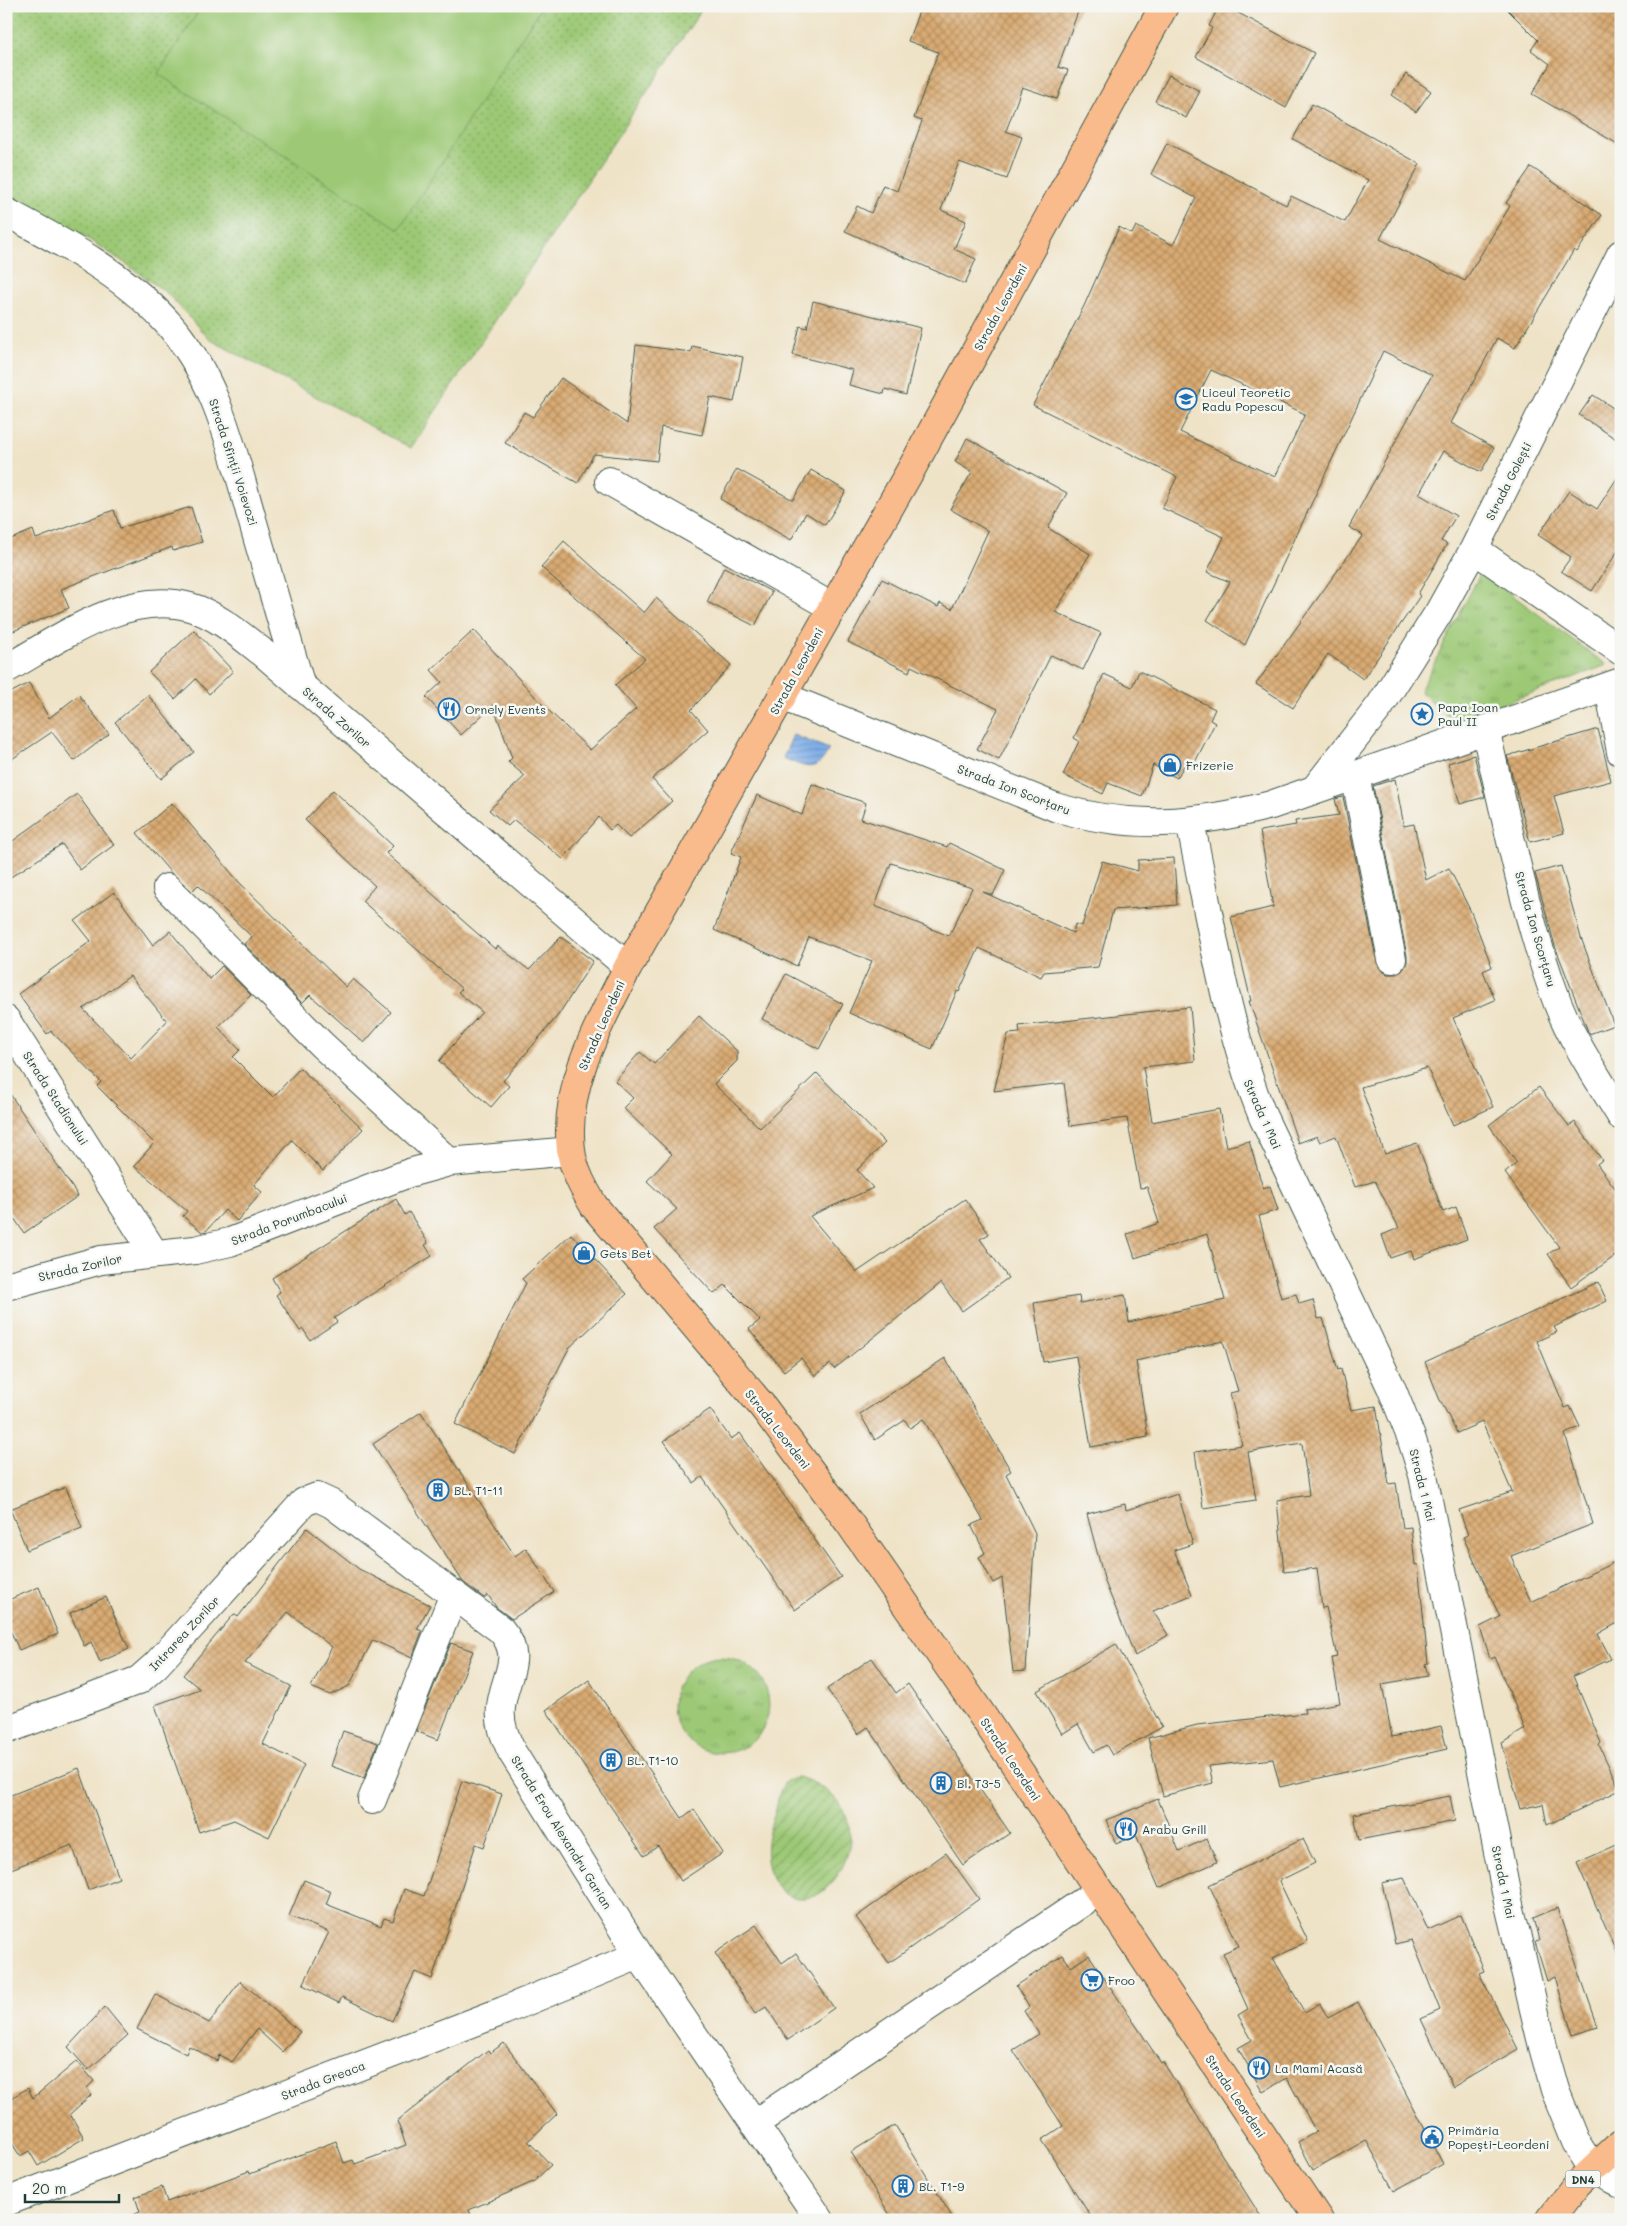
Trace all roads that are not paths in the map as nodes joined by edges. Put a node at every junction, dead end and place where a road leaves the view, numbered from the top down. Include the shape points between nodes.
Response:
1 (1164, 6) edge
2 (6, 212) edge
3 (1621, 254) edge
4 (609, 481) dead end
5 (1474, 548) junction
6 (832, 607) junction
7 (1621, 651) edge
8 (6, 669) edge
9 (1615, 685) edge
10 (301, 686) junction
11 (782, 696) junction
12 (1485, 729) junction
13 (1621, 752) edge
14 (1355, 775) junction
15 (1314, 790) junction
16 (1190, 822) junction
17 (167, 888) dead end
18 (1392, 959) dead end
19 (628, 967) junction
20 (6, 1020) edge
21 (1621, 1116) edge
22 (571, 1151) junction
23 (449, 1162) junction
24 (154, 1253) junction
25 (6, 1286) edge
26 (304, 1502) joint
27 (454, 1594) junction
28 (6, 1730) edge
29 (372, 1800) dead end
30 (1099, 1891) junction
31 (640, 1955) junction
32 (754, 2124) junction
33 (1621, 2143) edge
34 (1593, 2169) junction
35 (1621, 2183) edge
36 (6, 2202) edge
37 (820, 2220) edge
38 (1319, 2220) edge
39 (1550, 2220) edge

1 - 6 main road, Strada Leordeni via 913,466
2 - 10 street, Strada Sfinții Voievozi via 131,288 166,321 195,358 208,382 228,438
3 - 5 street, Strada Golești
4 - 6 street
5 - 7 street
5 - 15 street via 1439,612 1380,706
6 - 11 main road, Strada Leordeni
8 - 10 street, Strada Zorilor via 65,635 116,612 152,602 171,603 213,617
9 - 12 street, Strada Ion Scorțaru
9 - 13 street
10 - 19 street, Strada Zorilor
11 - 16 street, Strada Ion Scorțaru via 1054,807 1122,822
11 - 19 main road, Strada Leordeni
12 - 14 street, Strada Ion Scorțaru
12 - 21 street, Strada Ion Scorțaru via 1540,951 1559,1005 1586,1060
14 - 15 street, Strada Ion Scorțaru
14 - 18 street
15 - 16 street, Strada Ion Scorțaru via 1232,814
16 - 34 street, Strada 1 Mai via 1233,1034 1247,1077 1391,1387 1423,1475 1529,1994 1555,2090 1566,2120
17 - 23 street via 320,1044
19 - 22 main road, Strada Leordeni via 575,1087
20 - 24 street, Strada Stadionului
22 - 23 street, Strada Porumbacului
22 - 30 main road, Strada Leordeni via 580,1180 594,1206 763,1407 850,1524
23 - 24 street, Strada Porumbacului via 409,1173 230,1242 195,1250
24 - 25 street, Strada Zorilor via 101,1260
26 - 27 street, Strada Erou Alexandru Garian via 317,1497 332,1504
26 - 28 street, Intrarea Zorilor via 156,1665 138,1680
27 - 29 street
27 - 31 street, Strada Erou Alexandru Garian via 501,1630 510,1641 514,1654 501,1707 502,1729 521,1767
30 - 32 street
30 - 38 main road, Strada Leordeni
31 - 32 street, Strada Erou Alexandru Garian
31 - 36 street, Strada Greaca
32 - 37 street, Strada Erou Alexandru Garian
33 - 34 main road, DN4
34 - 35 street
34 - 39 main road, DN4

